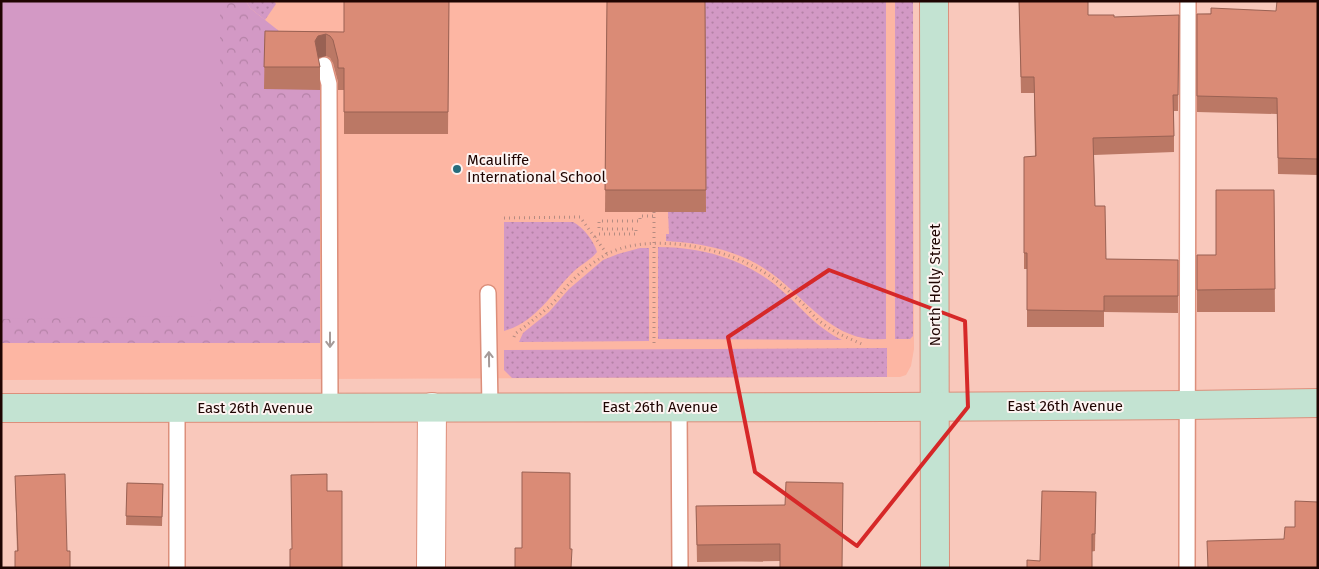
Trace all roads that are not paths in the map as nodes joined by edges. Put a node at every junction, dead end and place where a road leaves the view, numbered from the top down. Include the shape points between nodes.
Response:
1 (934, 1) edge
2 (1188, 1) edge
3 (324, 65) dead end
4 (488, 293) dead end
5 (1318, 402) edge
6 (1188, 405) junction
7 (936, 406) junction
8 (1, 408) edge
9 (177, 408) junction
10 (330, 408) junction
11 (432, 408) junction
12 (490, 408) junction
13 (679, 408) junction
14 (177, 568) edge
15 (431, 568) edge
16 (680, 568) edge
17 (935, 568) edge
18 (1187, 568) edge

1 - 7 street, North Holly Street
2 - 6 lane
3 -> 10 lane via 329,84
12 -> 4 lane
5 - 6 street, East 26th Avenue
6 - 7 street, East 26th Avenue
6 - 18 lane
7 - 13 street, East 26th Avenue
7 - 17 street, North Holly Street
8 - 9 street, East 26th Avenue
9 - 10 street, East 26th Avenue
9 - 14 lane
10 - 11 street, East 26th Avenue
11 - 12 street, East 26th Avenue
11 - 15 street
12 - 13 street, East 26th Avenue
13 - 16 lane

